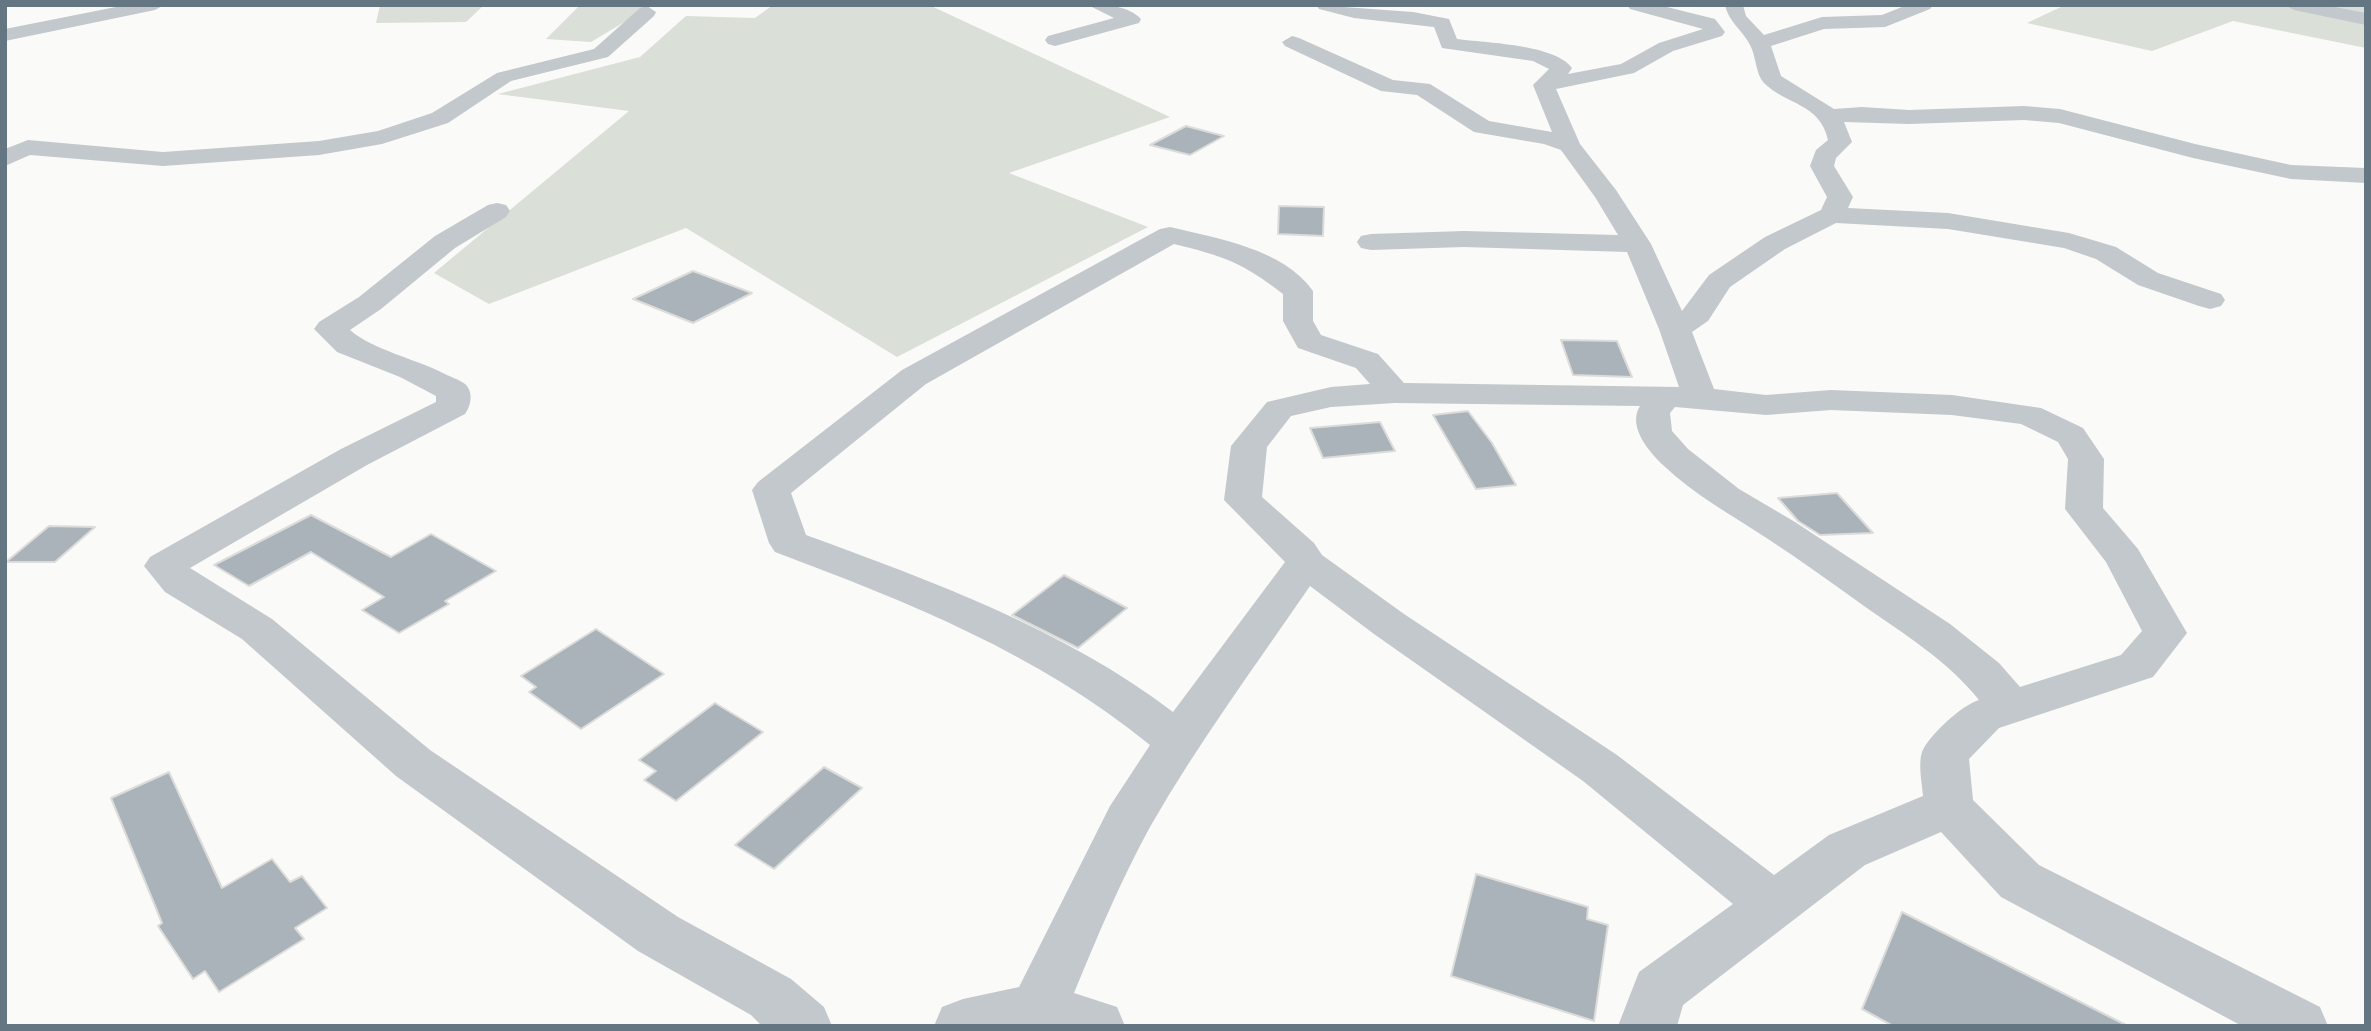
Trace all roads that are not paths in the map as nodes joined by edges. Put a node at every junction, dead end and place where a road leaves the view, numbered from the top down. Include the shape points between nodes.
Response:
1 (155, 5) edge
2 (1097, 5) edge
3 (1325, 5) edge
4 (1636, 5) edge
5 (1734, 5) edge
6 (1924, 5) edge
7 (2294, 5) edge
8 (647, 12) dead end
9 (2366, 19) edge
10 (5, 35) edge
11 (1055, 40) dead end
12 (1292, 43) dead end
13 (1760, 43) junction
14 (1544, 85) junction
15 (1830, 116) junction
16 (1569, 145) junction
17 (5, 159) edge
18 (163, 159) junction
19 (5, 176) edge
20 (2366, 176) edge
21 (498, 211) dead end
22 (1832, 215) junction
23 (1371, 242) dead end
24 (1637, 244) junction
25 (2210, 300) dead end
26 (1675, 329) junction
27 (1395, 393) junction
28 (1682, 398) junction
29 (1306, 563) junction
30 (2010, 707) junction
31 (1178, 741) junction
32 (1948, 807) junction
33 (1773, 905) junction
34 (1038, 1009) junction
35 (803, 1026) edge
36 (963, 1026) edge
37 (1096, 1026) edge
38 (1647, 1026) edge
39 (2299, 1026) edge

1 - 10 street
2 - 11 street via 1132,19
3 - 14 street via 1359,15 1427,18 1442,23 1449,44 1538,56 1562,68
4 - 14 street via 1708,23 1715,32 1666,47 1627,69
5 - 13 street via 1737,17
6 - 13 street via 1885,21 1822,23
7 - 9 street
8 - 18 street via 601,53 504,77 440,118 382,137 319,148
12 - 16 street via 1389,86 1422,89 1482,127
13 - 15 street via 1772,79
14 - 16 street
15 - 20 street via 2060,116 2193,152 2291,172
15 - 22 street via 1839,129 1840,142 1825,155 1822,166 1840,197
16 - 24 street
17 - 18 street via 28,147
18 - 19 street
21 - 35 street via 445,242 370,303 330,328 348,345 453,391 453,407 354,457 164,566 180,583 257,629 413,763 658,934 771,997
22 - 25 street via 1948,221 2069,241 2106,253 2148,279
22 - 26 street via 1774,243 1719,281 1697,315
23 - 24 street via 1464,239
24 - 26 street
26 - 28 street
27 - 28 street
27 - 29 street via 1331,397 1279,409 1250,446 1243,500 1300,552
27 - 31 street via 1367,360 1309,341 1298,321 1298,292 1265,266 1233,250 1170,235 914,377 771,490 789,543 909,587 1019,637 1140,708
28 - 30 street via 1653,413 1656,432 1675,457 1726,497 1935,634 1983,674
28 - 30 street via 1766,405 1831,400 1952,405 2029,415 2071,435 2086,459 2084,509 2124,558 2165,633 2137,666
29 - 31 street
29 - 33 street via 1600,768
30 - 32 street via 1983,716 1945,754
31 - 34 street via 1128,820
32 - 33 street via 1847,850
32 - 39 street via 2020,881
33 - 38 street via 1659,990
34 - 36 street
34 - 37 street

